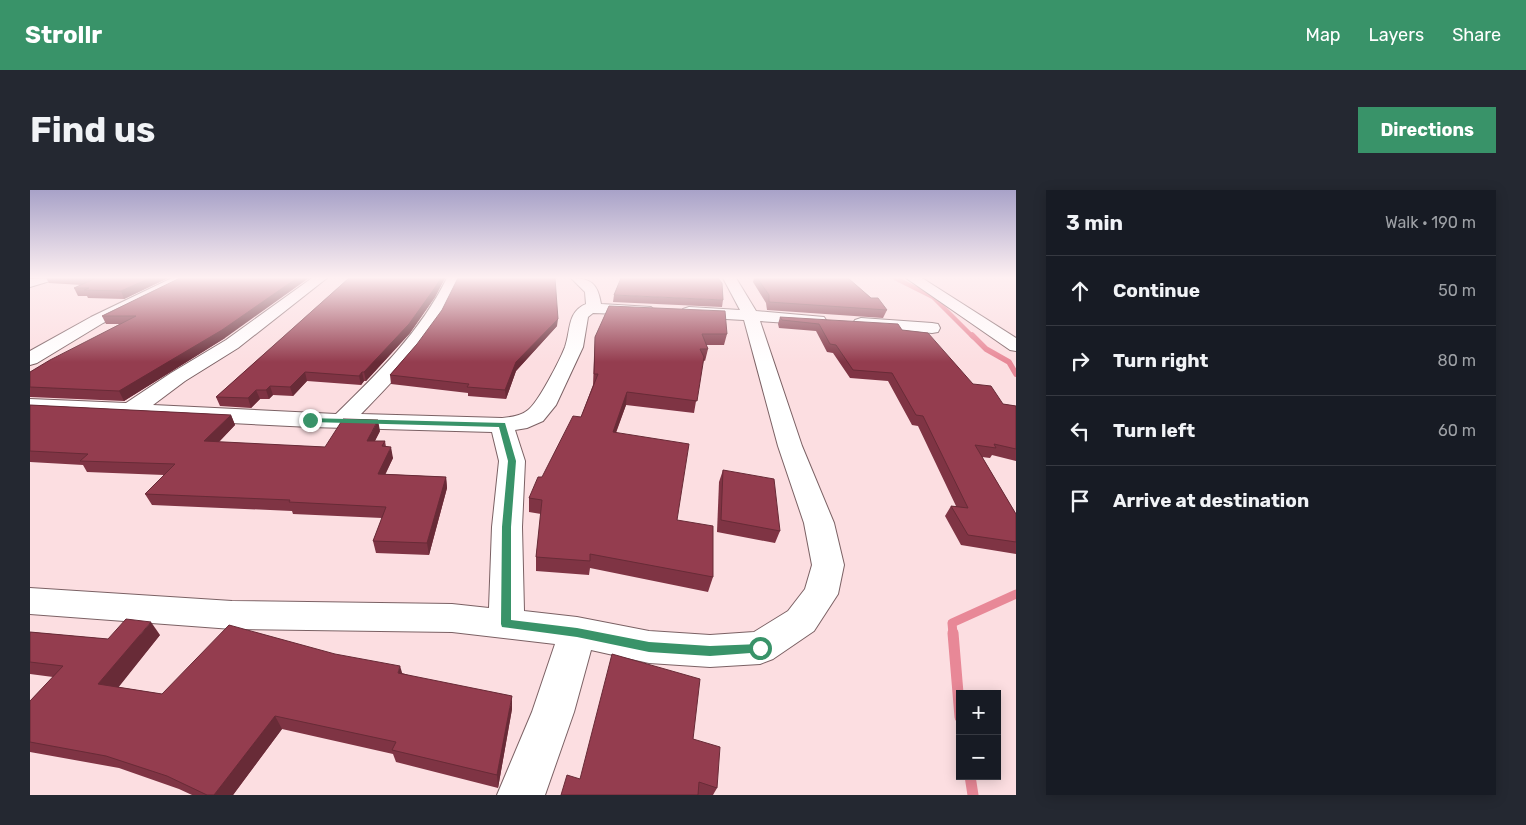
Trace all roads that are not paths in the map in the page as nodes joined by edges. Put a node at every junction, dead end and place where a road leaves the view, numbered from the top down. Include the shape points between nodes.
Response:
1 (125, 306) edge
2 (282, 306) edge
3 (439, 306) edge
4 (745, 306) edge
5 (956, 306) edge
6 (594, 308) joint
7 (750, 315) junction
8 (830, 320) edge
9 (848, 322) edge
10 (932, 328) dead end
11 (1016, 346) edge
12 (30, 359) edge
13 (30, 406) edge
14 (131, 410) junction
15 (342, 421) junction
16 (502, 425) junction
17 (30, 601) edge
18 (506, 624) junction
19 (577, 632) junction
20 (521, 795) edge

1 - 12 street
2 - 14 street via 232,344
3 - 15 street via 389,373
4 - 7 street
5 - 11 street
6 - 7 street
6 - 16 street via 588,308 580,315 574,347 544,405 535,416 519,423
7 - 8 street
7 - 19 street via 790,446 819,523 828,564 821,594 801,620 760,648 710,651 649,647
9 - 10 street
13 - 14 street
14 - 15 street
15 - 16 street
16 - 18 street via 512,461 507,527
17 - 18 street via 232,615 452,618
18 - 19 street
19 - 20 street via 553,712

